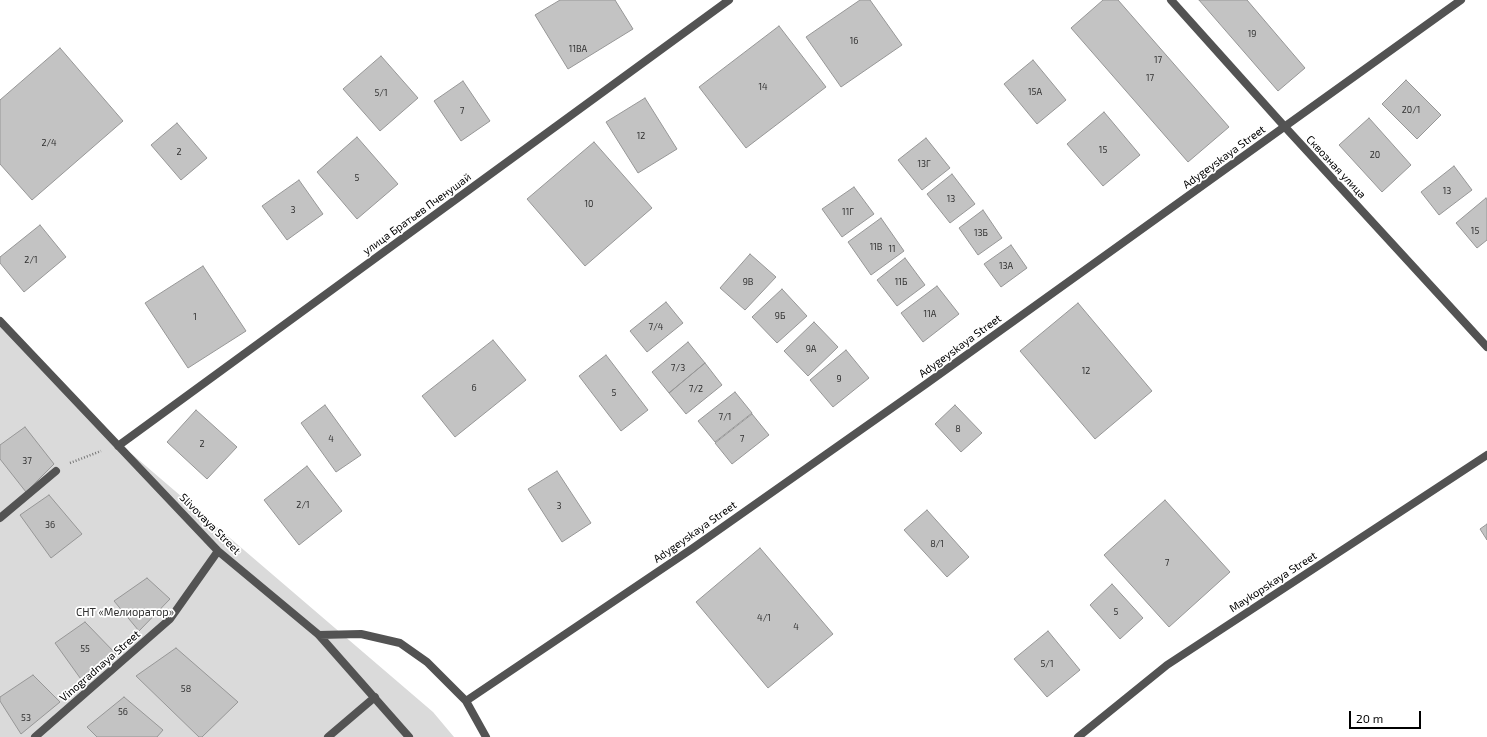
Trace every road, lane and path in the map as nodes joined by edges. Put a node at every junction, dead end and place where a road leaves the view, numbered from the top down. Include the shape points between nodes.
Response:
1 (729, 0) edge
2 (1171, 0) edge
3 (1461, 0) edge
4 (1285, 127) junction
5 (0, 321) edge
6 (1487, 347) edge
7 (118, 446) junction
8 (1487, 455) edge
9 (56, 471) joint
10 (0, 518) edge
11 (218, 550) junction
12 (319, 635) junction
13 (375, 697) junction
14 (466, 701) junction
15 (35, 737) edge
16 (328, 737) edge
17 (409, 737) edge
18 (486, 737) edge
19 (1078, 737) edge

1 - 7 street, улица Братьев Пченушай
2 - 4 street, Сквозная улица
3 - 4 street, Adygeyskaya Street
4 - 6 street, Сквозная улица
4 - 14 street, Adygeyskaya Street via 717,531
5 - 7 street, Slivovaya Street
7 - 9 path via 72,462
7 - 11 street, Slivovaya Street
8 - 19 street, Maykopskaya Street via 1166,665
9 - 10 street
11 - 12 street, Slivovaya Street
11 - 15 street, Vinogradnaya Street via 170,619
12 - 13 street, Slivovaya Street
12 - 14 street via 361,634 400,643 427,662
13 - 16 street
13 - 17 street, Slivovaya Street
14 - 18 street

